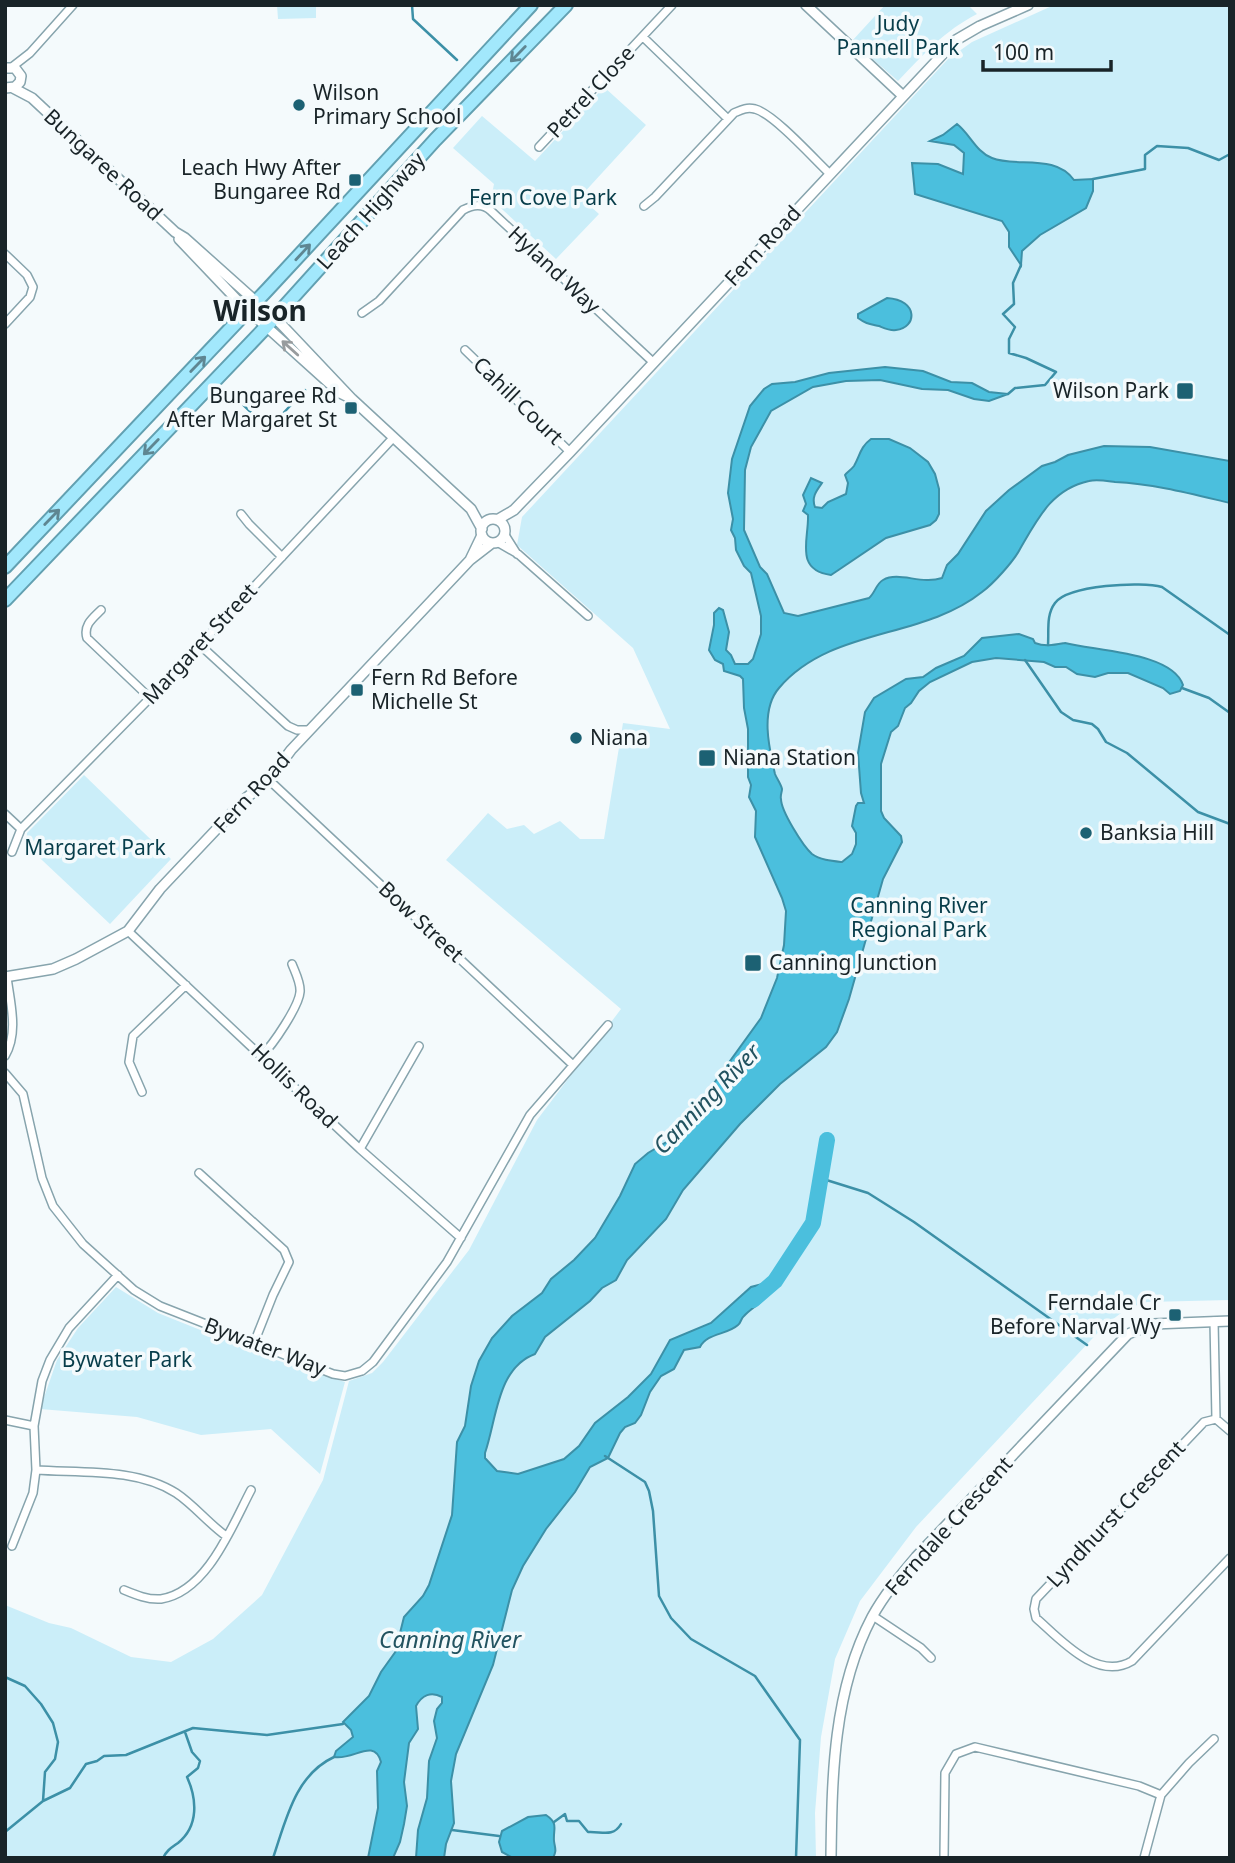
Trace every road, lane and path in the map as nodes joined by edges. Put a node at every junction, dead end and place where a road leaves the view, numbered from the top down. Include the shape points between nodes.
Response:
1 (73, 5) edge
2 (531, 5) edge
3 (566, 5) edge
4 (672, 5) edge
5 (806, 5) edge
6 (1024, 6) edge
7 (643, 37) junction
8 (30, 53) junction
9 (8, 66) edge
10 (20, 78) junction
11 (8, 89) edge
12 (903, 96) junction
13 (32, 98) junction
14 (728, 119) junction
15 (540, 147) dead end
16 (830, 174) junction
17 (644, 206) dead end
18 (5, 254) edge
19 (253, 306) junction
20 (362, 313) dead end
21 (270, 322) junction
22 (5, 324) edge
23 (465, 350) dead end
24 (654, 363) junction
25 (393, 438) junction
26 (570, 452) junction
27 (471, 509) junction
28 (514, 510) junction
29 (241, 513) dead end
30 (494, 519) junction
31 (482, 532) junction
32 (505, 532) junction
33 (494, 543) junction
34 (517, 554) junction
35 (282, 557) junction
36 (470, 560) junction
37 (5, 567) edge
38 (5, 600) edge
39 (101, 610) dead end
40 (588, 617) dead end
41 (200, 645) junction
42 (150, 698) junction
43 (311, 730) junction
44 (269, 779) junction
45 (5, 814) edge
46 (21, 829) junction
47 (12, 852) dead end
48 (128, 931) junction
49 (292, 964) dead end
50 (6, 977) edge
51 (186, 985) junction
52 (608, 1025) dead end
53 (419, 1046) dead end
54 (262, 1055) junction
55 (5, 1056) edge
56 (573, 1065) junction
57 (5, 1073) edge
58 (142, 1092) dead end
59 (360, 1149) junction
60 (199, 1172) dead end
61 (461, 1238) junction
62 (118, 1275) junction
63 (1214, 1321) junction
64 (1230, 1321) edge
65 (254, 1343) junction
66 (1216, 1419) junction
67 (5, 1420) edge
68 (34, 1426) junction
69 (1230, 1431) edge
70 (36, 1470) junction
71 (251, 1490) dead end
72 (226, 1536) junction
73 (12, 1545) dead end
74 (1230, 1558) edge
75 (124, 1590) dead end
76 (873, 1616) junction
77 (931, 1658) dead end
78 (1214, 1740) dead end
79 (1161, 1795) junction
80 (831, 1858) edge
81 (944, 1858) edge
82 (1144, 1858) edge

1 - 8 street
19 -> 2 highway, Leach Highway
3 -> 21 highway, Leach Highway
4 - 7 street, Petrel Close
5 - 12 street
6 - 12 street, Fern Road via 956,40
7 - 14 street, Petrel Close
7 - 15 street, Petrel Close
8 - 9 street
8 - 10 street
9 - 10 street, Bungaree Road via 18,70
10 - 11 street via 18,85
10 - 13 street, Bungaree Road
11 - 13 street, Bungaree Road
12 - 16 street, Fern Road
13 - 19 street, Bungaree Road
14 - 16 street via 744,108 769,116
14 - 17 street
16 - 24 street, Fern Road
18 - 22 street via 33,287 30,297
19 - 21 street, Bungaree Road
37 -> 19 highway, Leach Highway
20 - 24 street, Hyland Way via 379,301 463,210 481,205
21 - 25 street, Bungaree Road via 340,393
21 -> 38 highway, Leach Highway
23 - 26 street, Cahill Court
24 - 26 street, Fern Road
25 - 27 street, Bungaree Road
25 - 35 street, Margaret Street
26 - 28 street, Fern Road
27 - 30 street, Bungaree Road
27 - 31 street, Bungaree Road
28 - 30 street, Fern Road
28 - 32 street, Fern Road
29 - 35 street
30 - 31 street, Fern Road via 485,523
30 - 32 street
31 - 33 street
31 - 36 street, Fern Road
32 - 33 street, Fern Road
32 - 34 street
33 - 34 street
33 - 36 street, Fern Road
34 - 40 street
35 - 41 street, Margaret Street
36 - 43 street, Fern Road
39 - 42 street via 87,625 87,638
41 - 42 street, Margaret Street
41 - 43 street via 288,726
42 - 46 street, Margaret Street
43 - 44 street, Fern Road
44 - 48 street, Fern Road via 169,880
44 - 56 street, Bow Street
45 - 46 street
46 - 47 street, Margaret Street
48 - 50 street, Fern Road via 60,966
48 - 51 street, Hollis Road
49 - 54 street via 300,986 298,998
50 - 55 street via 13,1030
51 - 54 street, Hollis Road
51 - 58 street via 133,1036 129,1062
52 - 56 street, Bywater Way
53 - 59 street
54 - 59 street, Hollis Road
56 - 61 street, Bywater Way via 530,1115
57 - 62 street, Bywater Way via 23,1094 53,1206 83,1244
59 - 61 street, Hollis Road
60 - 65 street via 284,1250 289,1262
61 - 65 street, Bywater Way via 362,1371 333,1374
62 - 65 street, Bywater Way via 160,1306
62 - 68 street via 69,1328 50,1360
63 - 64 street, Ferndale Crescent
63 - 66 street
63 - 76 street, Ferndale Crescent via 1153,1324 1128,1334 916,1557
66 - 69 street
66 - 74 street, Lyndhurst Crescent via 1204,1422 1036,1599 1034,1609 1037,1618 1076,1654 1105,1665 1124,1665
67 - 68 street
68 - 70 street
70 - 72 street via 117,1475 158,1483 188,1501
70 - 73 street via 33,1493
71 - 72 street
72 - 75 street via 213,1560 181,1591 161,1599 142,1598
76 - 77 street
76 - 80 street, Ferndale Crescent via 852,1664 838,1726
78 - 79 street
79 - 81 street via 975,1747 956,1754 945,1773
79 - 82 street

